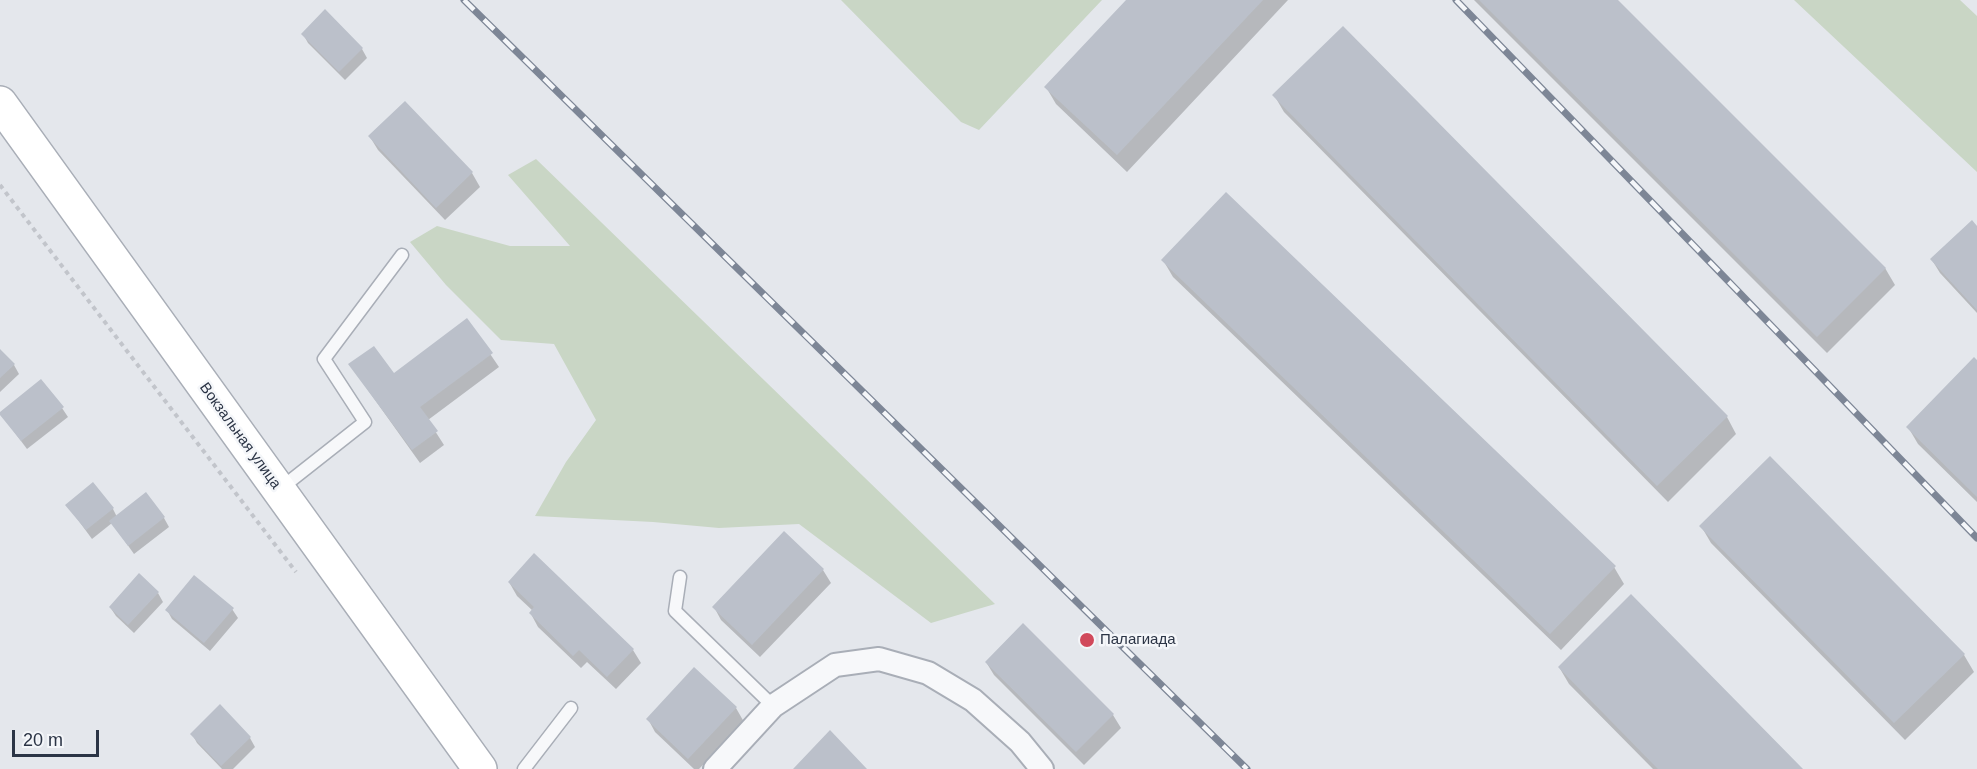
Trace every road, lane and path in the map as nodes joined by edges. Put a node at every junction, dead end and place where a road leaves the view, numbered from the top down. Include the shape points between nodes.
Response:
1 (0, 103) edge
2 (0, 185) edge
3 (402, 255) dead end
4 (279, 490) junction
5 (298, 574) dead end
6 (680, 578) dead end
7 (773, 706) junction
8 (571, 708) dead end
9 (480, 769) edge
10 (524, 769) edge
11 (715, 769) edge
12 (1042, 769) edge

1 - 4 main road, Вокзальная улица
2 - 5 path
3 - 4 lane via 324,359 366,422
4 - 9 main road, Вокзальная улица
6 - 7 lane via 675,611
7 - 11 street
7 - 12 street via 835,664 879,659 928,673 973,700 1020,742
8 - 10 lane

